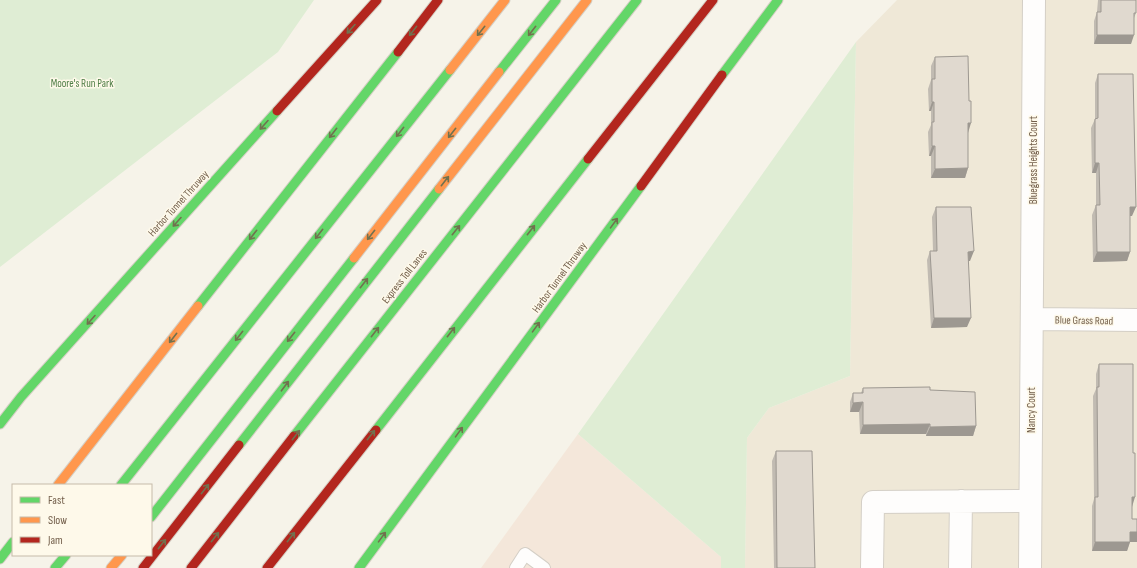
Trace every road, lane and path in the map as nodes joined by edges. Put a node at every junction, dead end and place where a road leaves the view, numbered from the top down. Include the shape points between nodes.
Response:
1 (377, 0) edge
2 (438, 0) edge
3 (505, 0) edge
4 (556, 0) edge
5 (587, 0) edge
6 (637, 0) edge
7 (713, 0) edge
8 (778, 0) edge
9 (1034, 0) edge
10 (1032, 319) junction
11 (1137, 320) edge
12 (0, 424) edge
13 (59, 484) edge
14 (122, 484) edge
15 (961, 501) junction
16 (1030, 501) junction
17 (152, 517) edge
18 (12, 543) edge
19 (65, 556) edge
20 (121, 556) edge
21 (0, 559) edge
22 (55, 568) edge
23 (111, 568) edge
24 (143, 568) edge
25 (191, 568) edge
26 (267, 568) edge
27 (359, 568) edge
28 (516, 568) edge
29 (544, 568) edge
30 (872, 568) edge
31 (960, 568) edge
32 (1030, 568) edge

1 -> 12 highway, Harbor Tunnel Thruway
2 -> 13 highway
3 -> 14 highway
4 -> 17 highway
24 -> 5 highway
25 -> 6 highway, Express Toll Lanes
26 -> 7 highway
27 -> 8 highway, Harbor Tunnel Thruway
9 - 10 street, Bluegrass Heights Court
10 - 11 street, Blue Grass Road
10 - 16 street, Nancy Court
15 - 16 street
15 - 30 street via 873,502
15 - 31 street
16 - 32 street, Nancy Court
18 - 21 highway
19 - 22 highway
20 - 23 highway
28 - 29 lane via 525,554

